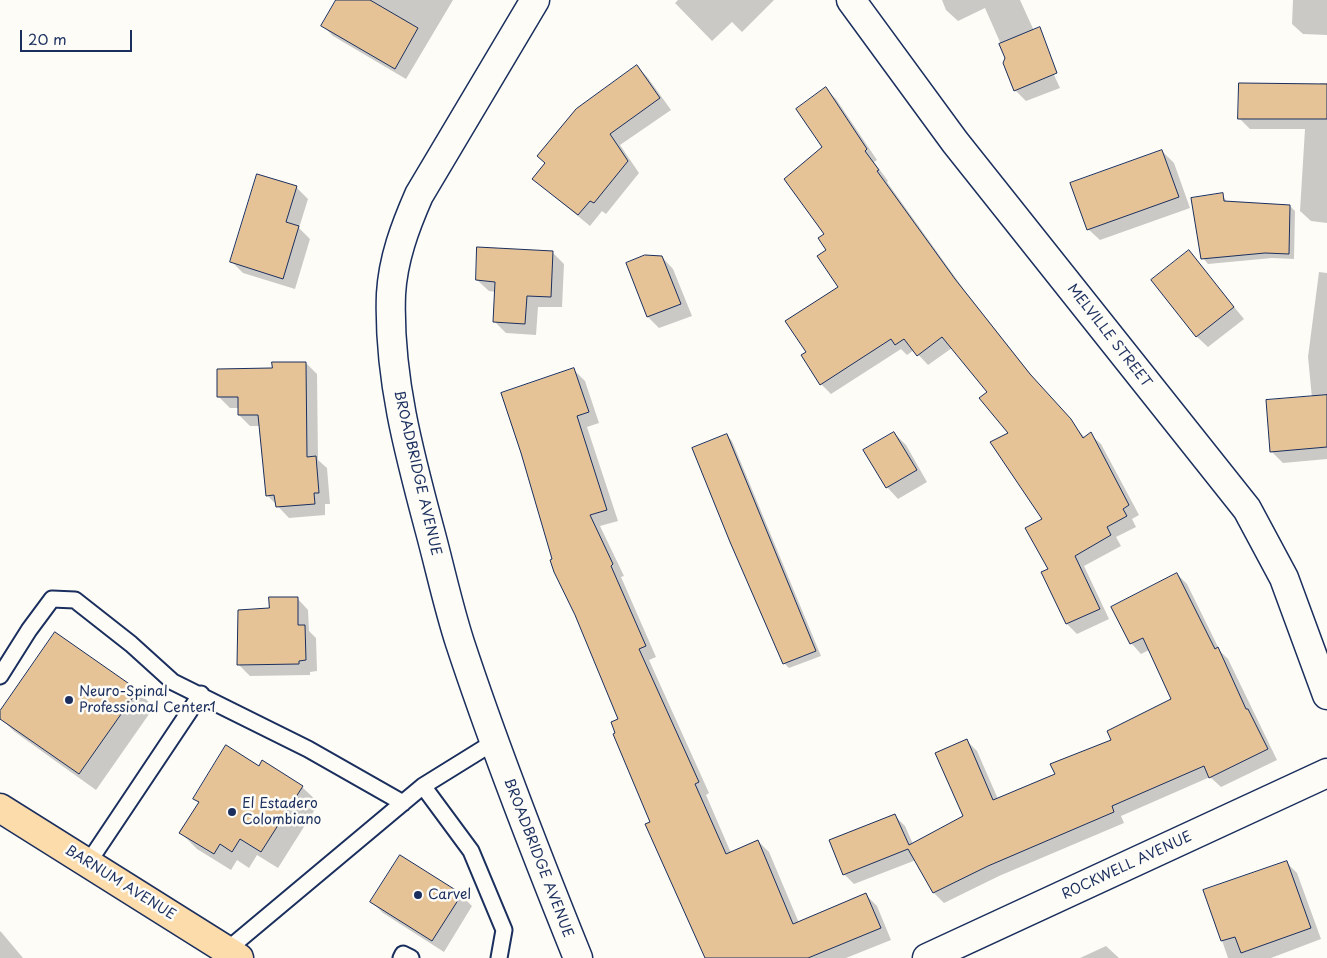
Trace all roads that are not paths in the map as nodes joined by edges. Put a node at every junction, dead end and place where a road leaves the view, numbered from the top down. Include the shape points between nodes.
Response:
1 (535, 0) edge
2 (851, 0) edge
3 (0, 676) edge
4 (200, 694) junction
5 (1327, 695) edge
6 (494, 742) junction
7 (1327, 773) edge
8 (423, 786) junction
9 (403, 803) junction
10 (0, 808) edge
11 (88, 863) junction
12 (228, 955) edge
13 (401, 958) edge
14 (411, 958) edge
15 (498, 958) edge
16 (578, 958) edge
17 (927, 958) edge

1 - 6 street, BROADBRIDGE AVENUE via 419,195 405,225 391,294 394,371 401,414 460,640
2 - 5 street, MELVILLE STREET via 955,142 1247,509 1284,578
3 - 4 lane via 52,599 75,600 173,682
4 - 9 lane via 308,749
4 - 11 lane
6 - 8 lane
6 - 16 street, BROADBRIDGE AVENUE
7 - 17 street, ROCKWELL AVENUE
8 - 9 lane
8 - 15 lane via 471,851 504,930
9 - 12 lane
10 - 11 main road, BARNUM AVENUE
11 - 12 main road, BARNUM AVENUE
13 - 14 lane via 403,954

